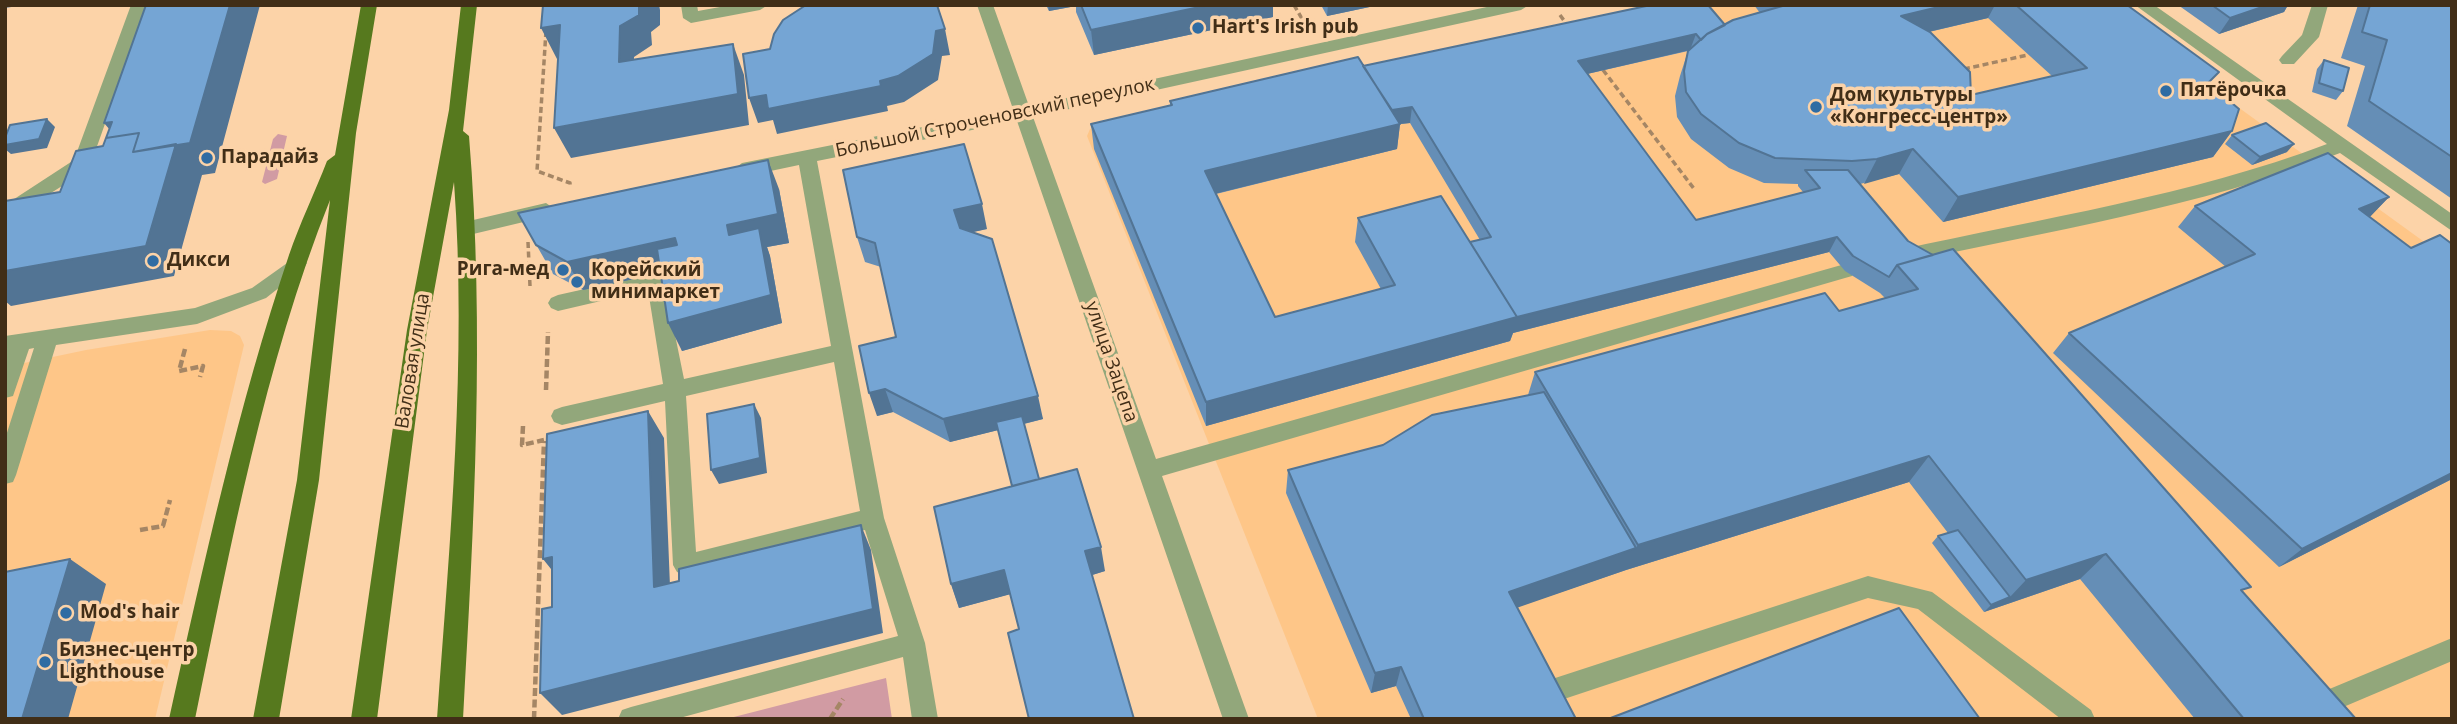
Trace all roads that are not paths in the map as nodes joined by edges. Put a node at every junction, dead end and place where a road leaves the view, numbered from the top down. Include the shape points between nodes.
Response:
1 (139, 5) edge
2 (369, 5) edge
3 (468, 5) edge
4 (689, 5) edge
5 (760, 5) edge
6 (985, 5) edge
7 (1521, 5) edge
8 (2143, 5) edge
9 (2320, 5) edge
10 (2288, 60) dead end
11 (457, 110) junction
12 (1025, 113) junction
13 (347, 133) junction
14 (2341, 146) junction
15 (807, 157) junction
16 (729, 173) edge
17 (570, 196) road end
18 (5, 215) edge
19 (2452, 224) edge
20 (469, 228) junction
21 (1899, 257) edge
22 (297, 263) junction
23 (1845, 271) dead end
24 (558, 303) dead end
25 (48, 337) junction
26 (13, 342) edge
27 (844, 351) junction
28 (5, 390) edge
29 (675, 391) junction
30 (562, 416) dead end
31 (1149, 470) junction
32 (5, 475) edge
33 (873, 518) junction
34 (913, 643) junction
35 (2452, 649) edge
36 (1546, 693) edge
37 (2298, 714) edge
38 (181, 719) edge
39 (266, 719) edge
40 (365, 719) edge
41 (450, 719) edge
42 (631, 719) edge
43 (925, 719) edge
44 (1236, 719) edge
45 (2082, 719) edge

1 - 18 street via 82,164
2 - 13 main road
3 - 11 main road, Валовая улица
4 - 5 street via 691,18
6 - 12 street, улица Зацепа
7 - 12 street, Большой Строченовский переулок
8 - 14 street
9 - 10 street via 2310,37
11 - 20 main road
11 - 40 main road, Валовая улица via 417,330
12 - 15 street, Большой Строченовский переулок
12 - 31 street, улица Зацепа
13 - 22 main road
13 - 39 main road via 307,480
14 - 19 street
14 - 21 street via 2165,202
15 - 16 street, Большой Строченовский переулок
15 - 27 street
17 - 20 street
20 - 41 main road via 469,406
22 - 25 street via 259,293 197,316
22 - 38 main road via 240,460
23 - 31 street
24 - 29 street via 656,281
25 - 26 street
25 - 32 street
26 - 28 street
27 - 29 street
27 - 33 street
29 - 30 street
29 - 33 street via 685,565
31 - 44 street, улица Зацепа
33 - 34 street
34 - 42 street
34 - 43 street
35 - 37 street
36 - 45 street via 1868,587 1924,600

